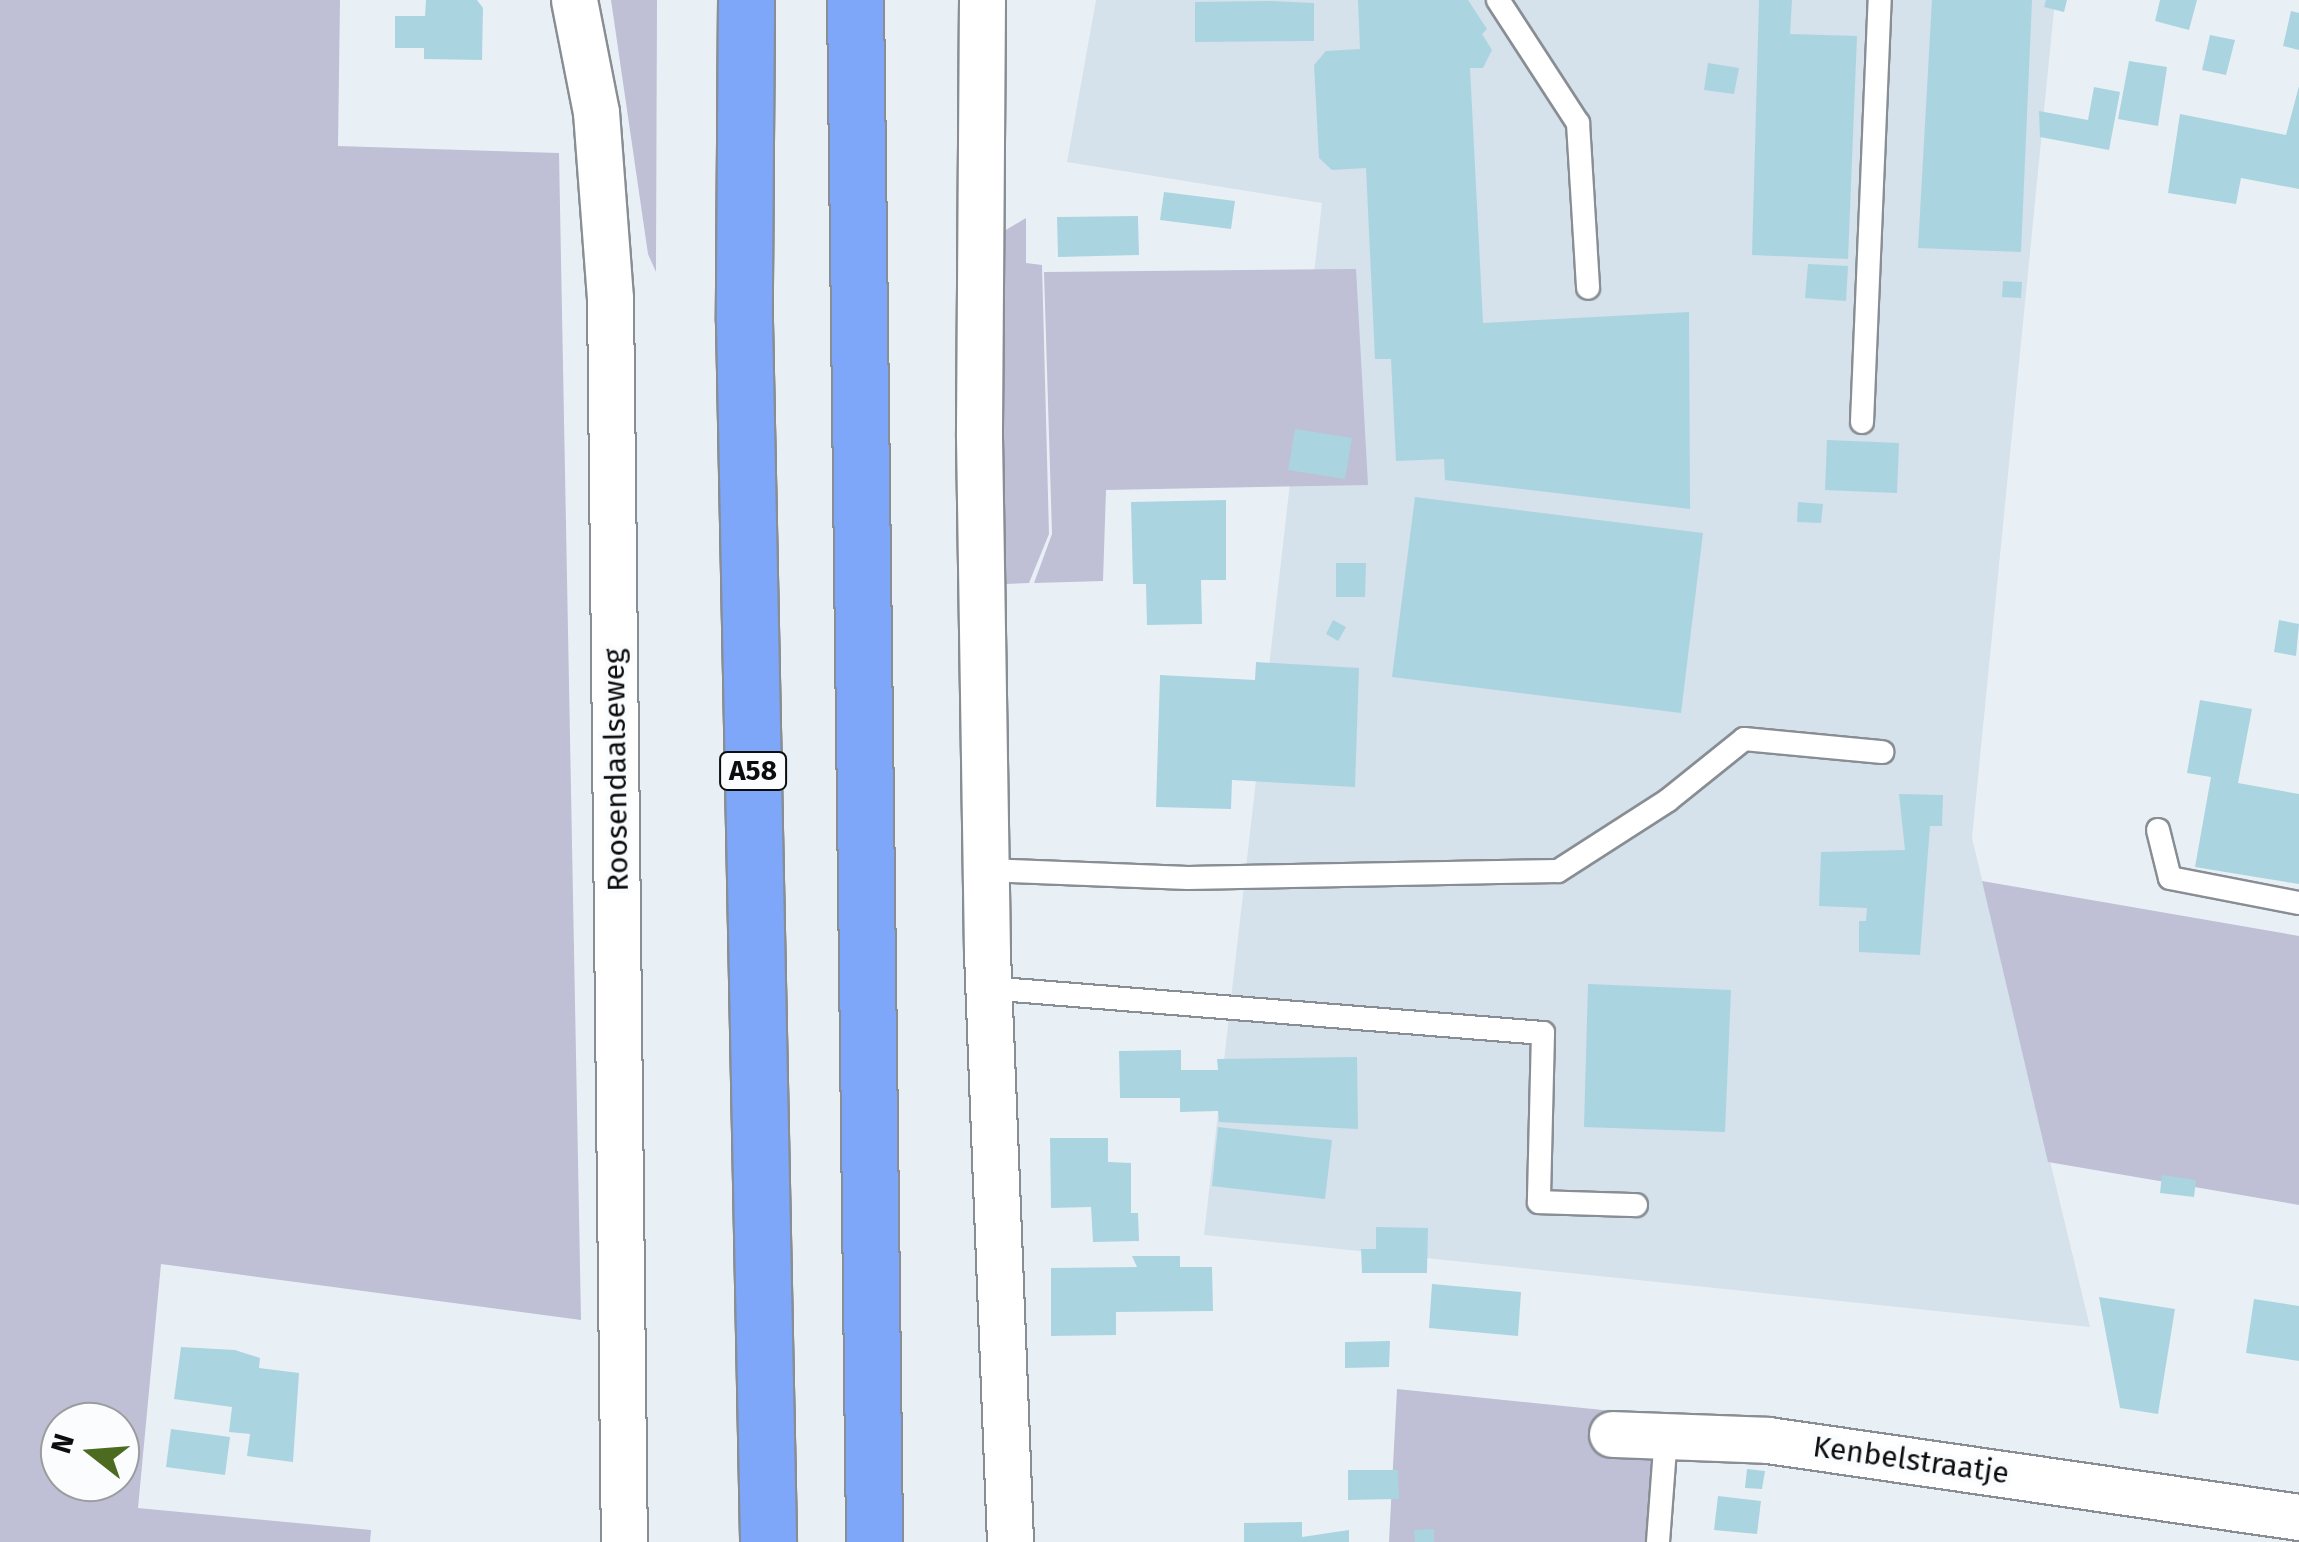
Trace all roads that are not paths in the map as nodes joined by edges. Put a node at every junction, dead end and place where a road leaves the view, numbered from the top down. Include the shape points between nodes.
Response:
1 (574, 0) edge
2 (746, 0) edge
3 (854, 0) edge
4 (982, 0) edge
5 (1498, 0) edge
6 (1880, 0) edge
7 (1588, 288) dead end
8 (1862, 422) dead end
9 (1882, 752) dead end
10 (2158, 830) dead end
11 (986, 870) junction
12 (2299, 904) edge
13 (988, 988) junction
14 (1636, 1206) dead end
15 (1612, 1434) dead end
16 (1666, 1436) junction
17 (2299, 1517) edge
18 (2208, 1522) edge
19 (876, 1528) edge
20 (624, 1542) edge
21 (768, 1542) edge
22 (1010, 1542) edge
23 (1658, 1542) edge

1 - 20 street, Roosendaalseweg via 596,112 610,298
2 - 21 highway, A58 via 745,340
3 - 19 highway
4 - 11 street
5 - 7 lane via 1578,122
6 - 8 lane
9 - 11 lane via 1744,739 1667,802 1558,871 1188,878
10 - 12 lane via 2170,878
11 - 13 street
13 - 14 lane via 1543,1033 1540,1202
13 - 22 street
15 - 16 street, Kenbelstraatje
16 - 18 street, Kenbelstraatje via 1768,1440
16 - 23 lane
17 - 18 street, Kenbelstraatje

